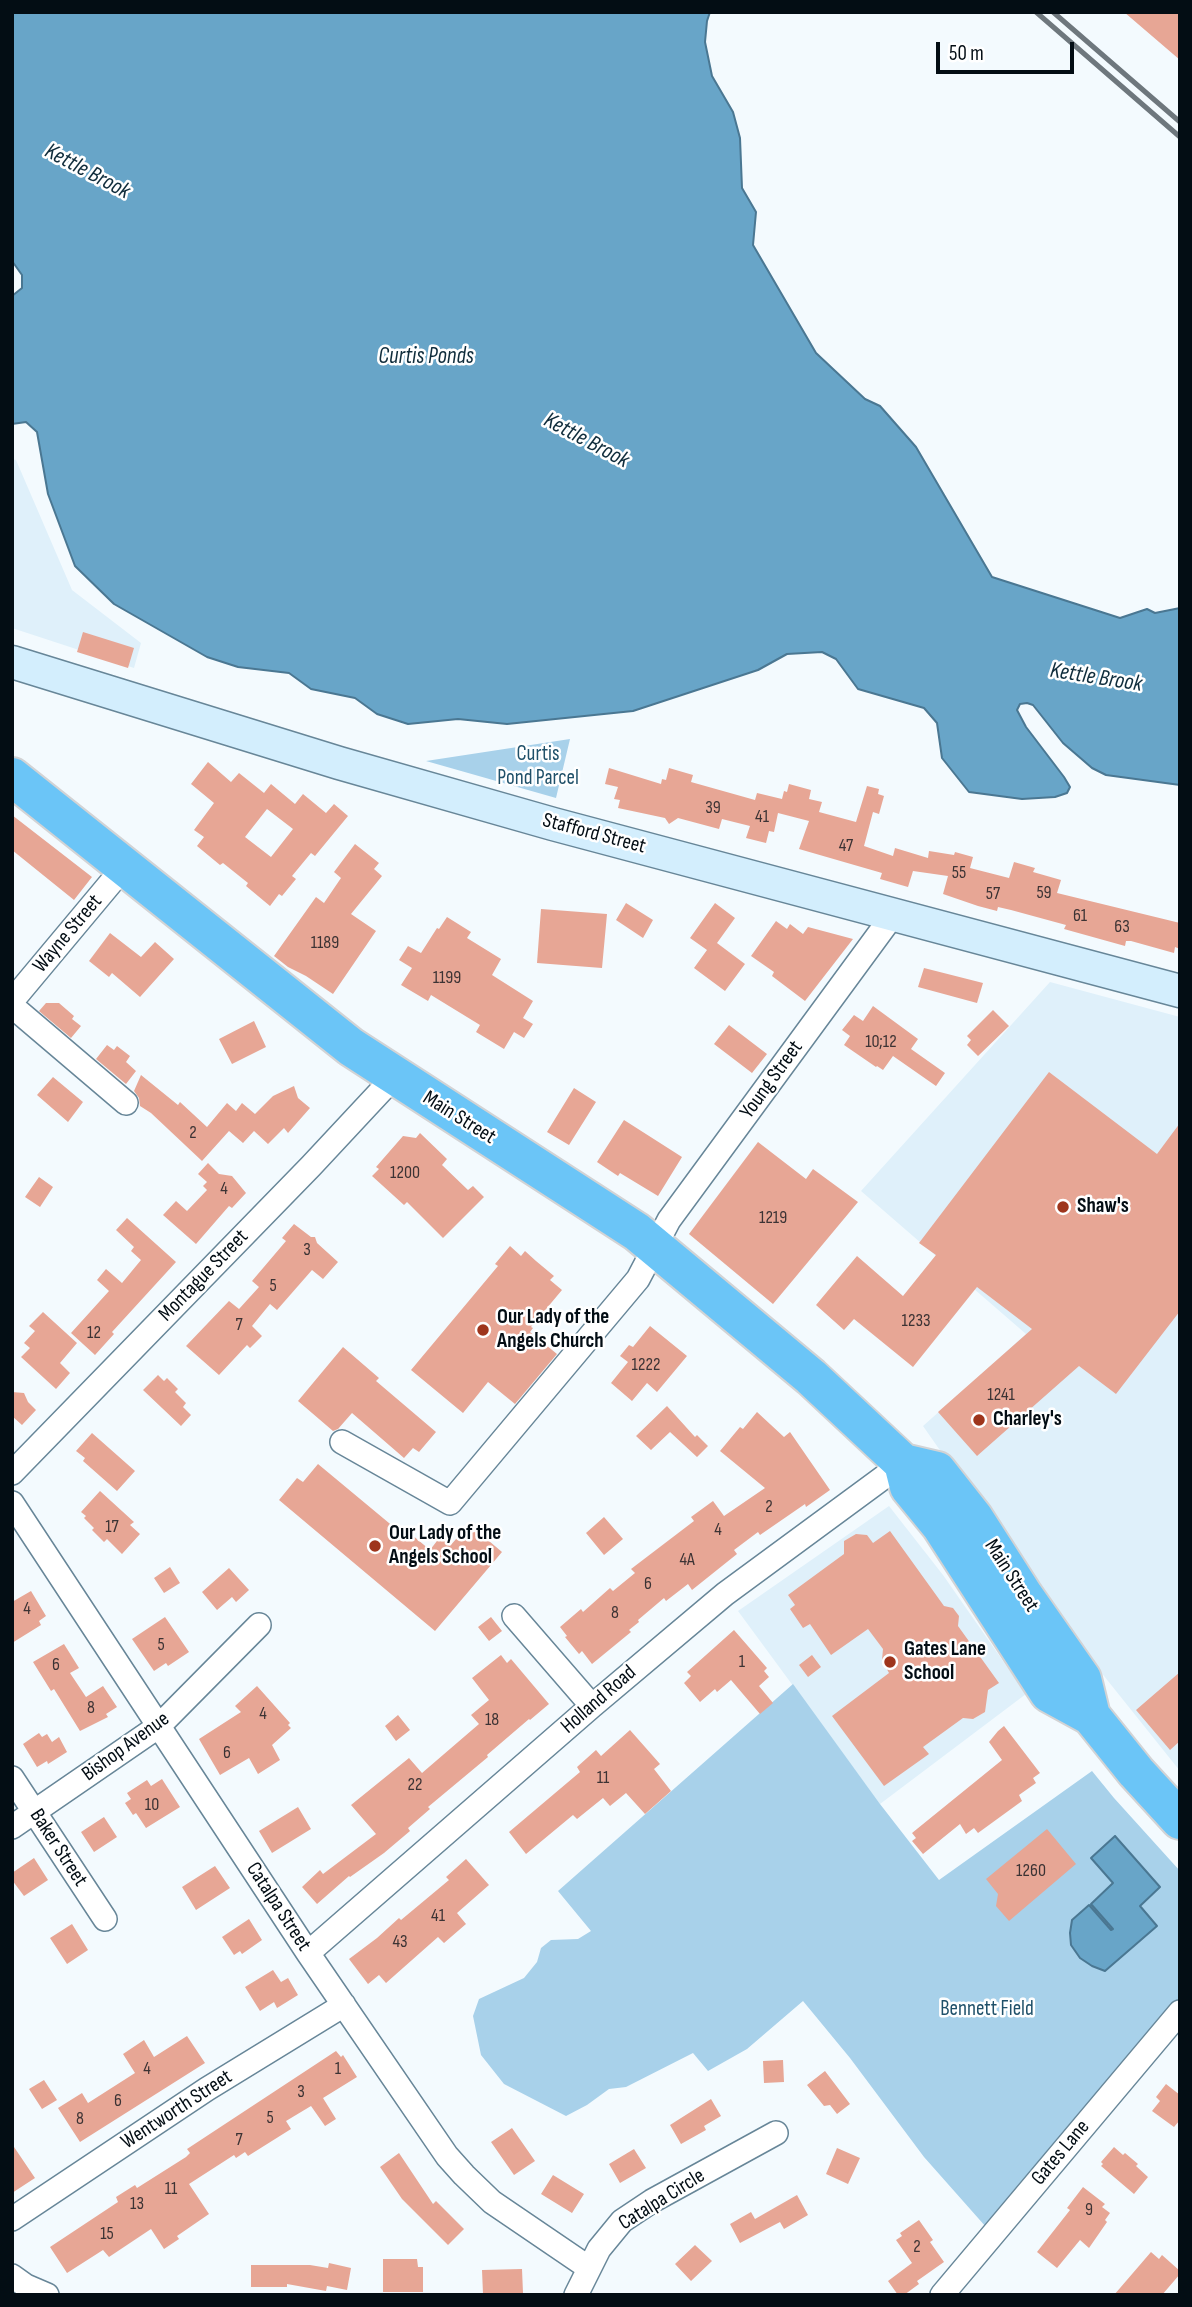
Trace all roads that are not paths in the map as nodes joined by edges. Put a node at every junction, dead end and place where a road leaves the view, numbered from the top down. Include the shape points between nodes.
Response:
1 (12, 662) edge
2 (12, 777) edge
3 (124, 867) junction
4 (893, 915) junction
5 (1180, 991) edge
6 (12, 1004) edge
7 (394, 1077) junction
8 (126, 1103) dead end
9 (654, 1247) junction
10 (342, 1441) dead end
11 (903, 1463) junction
12 (12, 1473) edge
13 (12, 1503) edge
14 (514, 1615) dead end
15 (259, 1625) dead end
16 (592, 1706) junction
17 (159, 1726) junction
18 (12, 1778) edge
19 (34, 1812) junction
20 (1180, 1820) edge
21 (12, 1827) edge
22 (105, 1919) dead end
23 (308, 1953) junction
24 (344, 2005) junction
25 (1180, 2012) edge
26 (776, 2133) dead end
27 (12, 2219) edge
28 (589, 2268) junction
29 (12, 2276) edge
30 (47, 2295) edge
31 (576, 2295) edge
32 (942, 2295) edge

1 - 4 main road, Stafford Street via 339,763
2 - 3 highway, Main Street
3 - 6 street, Wayne Street
3 - 7 highway, Main Street
4 - 5 main road, Stafford Street
4 - 9 street, Young Street via 669,1220
6 - 8 street
7 - 9 highway, Main Street
7 - 12 street, Montague Street
9 - 10 street, Young Street via 638,1279 450,1503
9 - 11 highway, Main Street via 811,1377
11 - 16 street, Holland Road via 725,1594
11 - 20 highway, Main Street via 936,1471 964,1505 1082,1679 1091,1716
13 - 17 street, Catalpa Street
14 - 16 street
15 - 17 street, Bishop Avenue
16 - 23 street, Holland Road
17 - 19 street, Bishop Avenue
17 - 23 street, Catalpa Street
18 - 19 street, Baker Street
19 - 21 street, Bishop Avenue
19 - 22 street, Baker Street
23 - 24 street, Catalpa Street
24 - 27 street, Wentworth Street via 207,2089
24 - 28 street, Catalpa Street via 464,2175 492,2202
25 - 32 street, Gates Lane
26 - 28 street, Catalpa Circle via 632,2214 605,2241
28 - 31 street, Catalpa Circle
29 - 30 street

